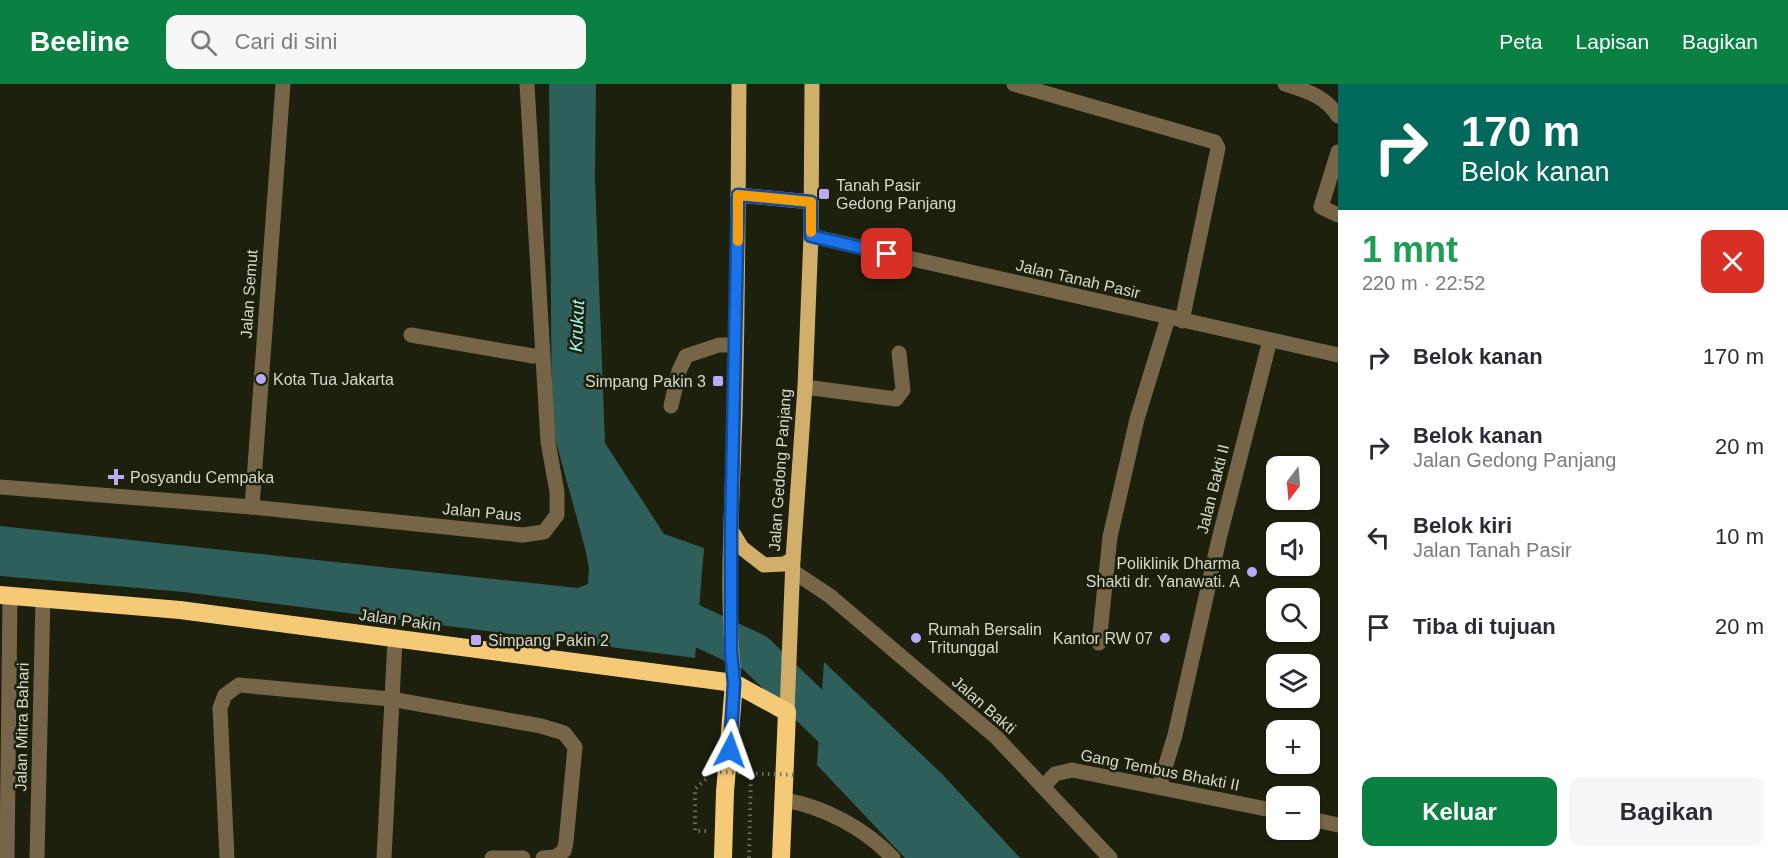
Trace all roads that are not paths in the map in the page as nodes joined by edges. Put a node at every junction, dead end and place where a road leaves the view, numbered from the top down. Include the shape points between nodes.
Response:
1 (283, 84) edge
2 (527, 84) edge
3 (739, 84) edge
4 (812, 84) edge
5 (1014, 84) edge
6 (1286, 84) edge
7 (1338, 116) edge
8 (1338, 152) edge
9 (738, 195) junction
10 (811, 202) junction
11 (1338, 215) edge
12 (811, 236) junction
13 (1175, 319) junction
14 (411, 335) dead end
15 (1270, 340) junction
16 (736, 345) junction
17 (899, 353) dead end
18 (542, 355) junction
19 (1338, 355) edge
20 (806, 387) junction
21 (671, 406) dead end
22 (0, 487) edge
23 (252, 507) junction
24 (731, 530) junction
25 (794, 565) junction
26 (5, 595) edge
27 (43, 597) junction
28 (395, 640) junction
29 (1100, 643) dead end
30 (734, 683) junction
31 (391, 699) junction
32 (787, 705) junction
33 (1043, 787) junction
34 (1159, 788) junction
35 (784, 800) junction
36 (1266, 809) edge
37 (1320, 821) edge
38 (1338, 825) edge
39 (7, 858) edge
40 (37, 858) edge
41 (227, 858) edge
42 (384, 858) edge
43 (492, 858) edge
44 (523, 858) edge
45 (543, 858) edge
46 (723, 858) edge
47 (781, 858) edge
48 (893, 858) edge
49 (1110, 858) edge

1 - 23 street, Jalan Semut
2 - 18 street, Jalan Paus
3 - 9 main road
4 - 10 main road, Jalan Gedong Panjang
5 - 13 street via 1215,142 1218,148
6 - 7 street via 1329,103
8 - 11 street via 1321,207
9 - 10 main road
9 - 16 main road
10 - 12 main road, Jalan Gedong Panjang
12 - 13 street, Jalan Tanah Pasir
12 - 20 main road, Jalan Gedong Panjang
13 - 15 street, Jalan Tanah Pasir
13 - 29 street via 1137,419 1110,537
14 - 18 street
15 - 19 street, Jalan Tanah Pasir
15 - 34 street, Jalan Bakti II
16 - 21 street via 719,345 686,356
16 - 24 main road
17 - 20 street via 903,390 896,399
18 - 23 street, Jalan Paus via 557,504 557,515 544,532 523,535
20 - 25 main road, Jalan Gedong Panjang
22 - 23 street, Jalan Paus
24 - 25 main road via 742,548 764,565
24 - 30 main road
25 - 32 main road, Jalan Gedong Panjang
25 - 33 street, Jalan Bakti via 996,737
26 - 27 highway, Jalan Pakin
26 - 39 street, Jalan Mitra Bahari
27 - 28 highway, Jalan Pakin via 180,610
27 - 40 street, Jalan Mitra Bahari
28 - 30 highway, Jalan Pakin
28 - 31 street
30 - 32 highway, Jalan Pakin
30 - 46 highway
31 - 41 street via 238,685 225,695 220,708
31 - 42 street
31 - 45 street via 541,726 564,734 575,747 566,842 564,851
32 - 35 highway, Jalan Gedong Panjang
33 - 34 street, Gang Tembus Bhakti II via 1054,774 1072,770
33 - 49 street, Jalan Bakti
34 - 36 street, Gang Tembus Bhakti II
35 - 47 highway, Jalan Gedong Panjang
35 - 48 street via 809,806 864,831
37 - 38 street
43 - 44 street

